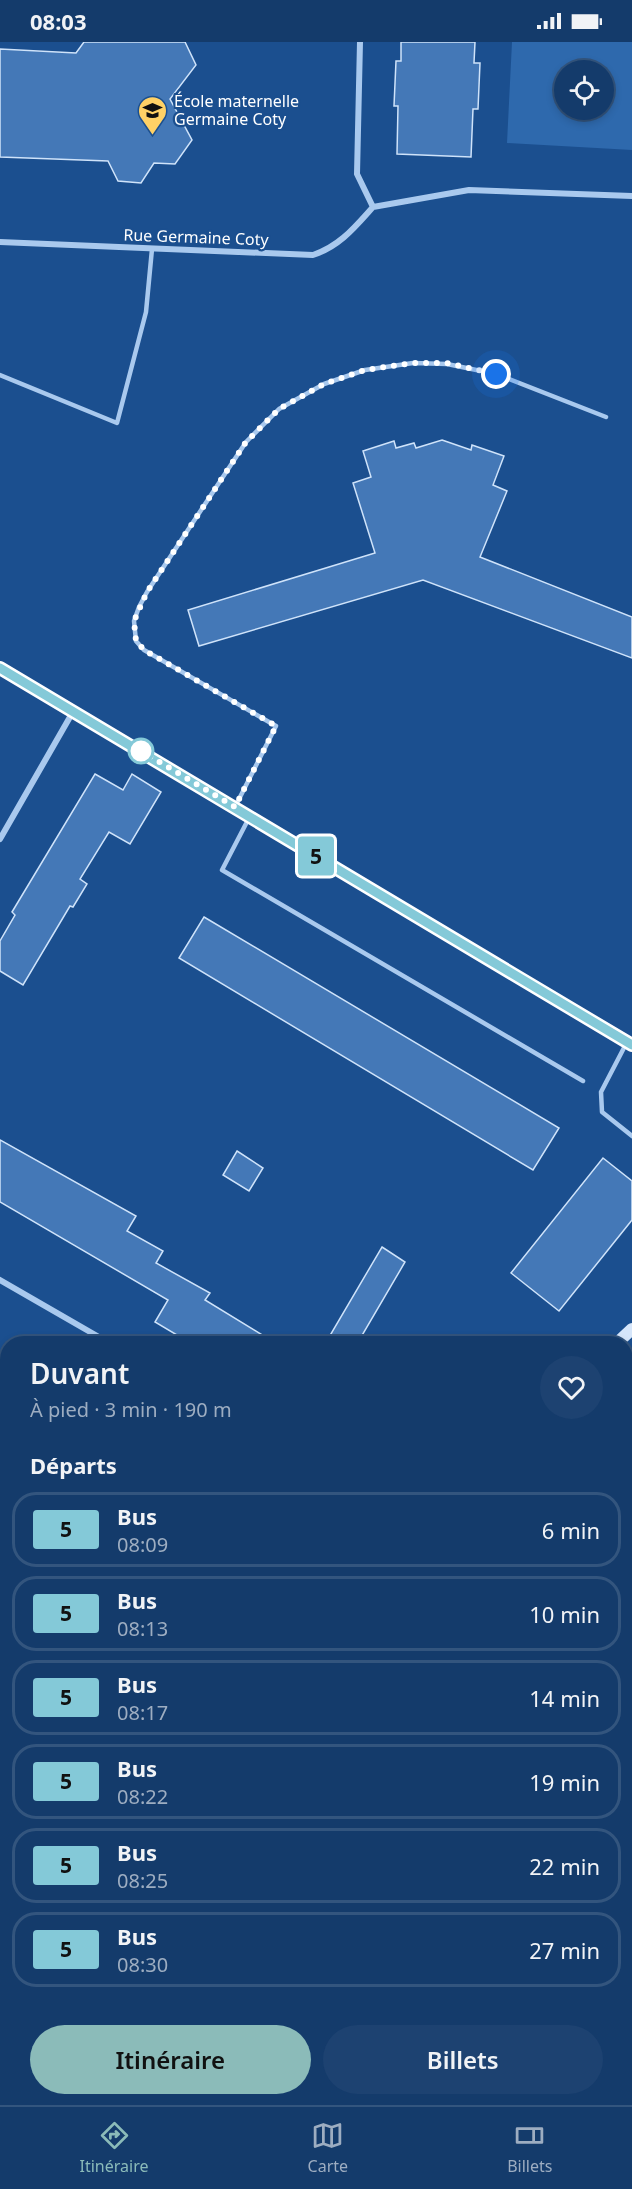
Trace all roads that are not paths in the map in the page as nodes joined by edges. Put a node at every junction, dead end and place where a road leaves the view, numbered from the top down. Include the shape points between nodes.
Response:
1 (360, 42) edge
2 (632, 196) edge
3 (373, 207) junction
4 (0, 242) edge
5 (152, 249) junction
6 (0, 375) edge
7 (606, 417) dead end
8 (0, 668) edge
9 (74, 710) junction
10 (235, 807) junction
11 (250, 816) junction
12 (0, 838) edge
13 (629, 1044) edge
14 (583, 1081) dead end
15 (632, 1136) edge
16 (0, 1280) edge
17 (97, 1336) edge

1 - 3 street via 357,174
2 - 3 street via 469,190
3 - 5 street, Rue Germaine Coty via 340,242 313,255
4 - 5 street, Rue Germaine Coty
5 - 6 lane via 146,312 117,423
7 - 10 lane via 496,374 447,363 413,363 365,370 324,384 279,409 246,442 147,592 134,621 136,641 144,650 276,726
8 - 9 street
9 - 10 street
9 - 12 street
10 - 11 street
11 - 13 street
11 - 14 lane via 222,870
13 - 15 lane via 601,1092 602,1112
16 - 17 street

